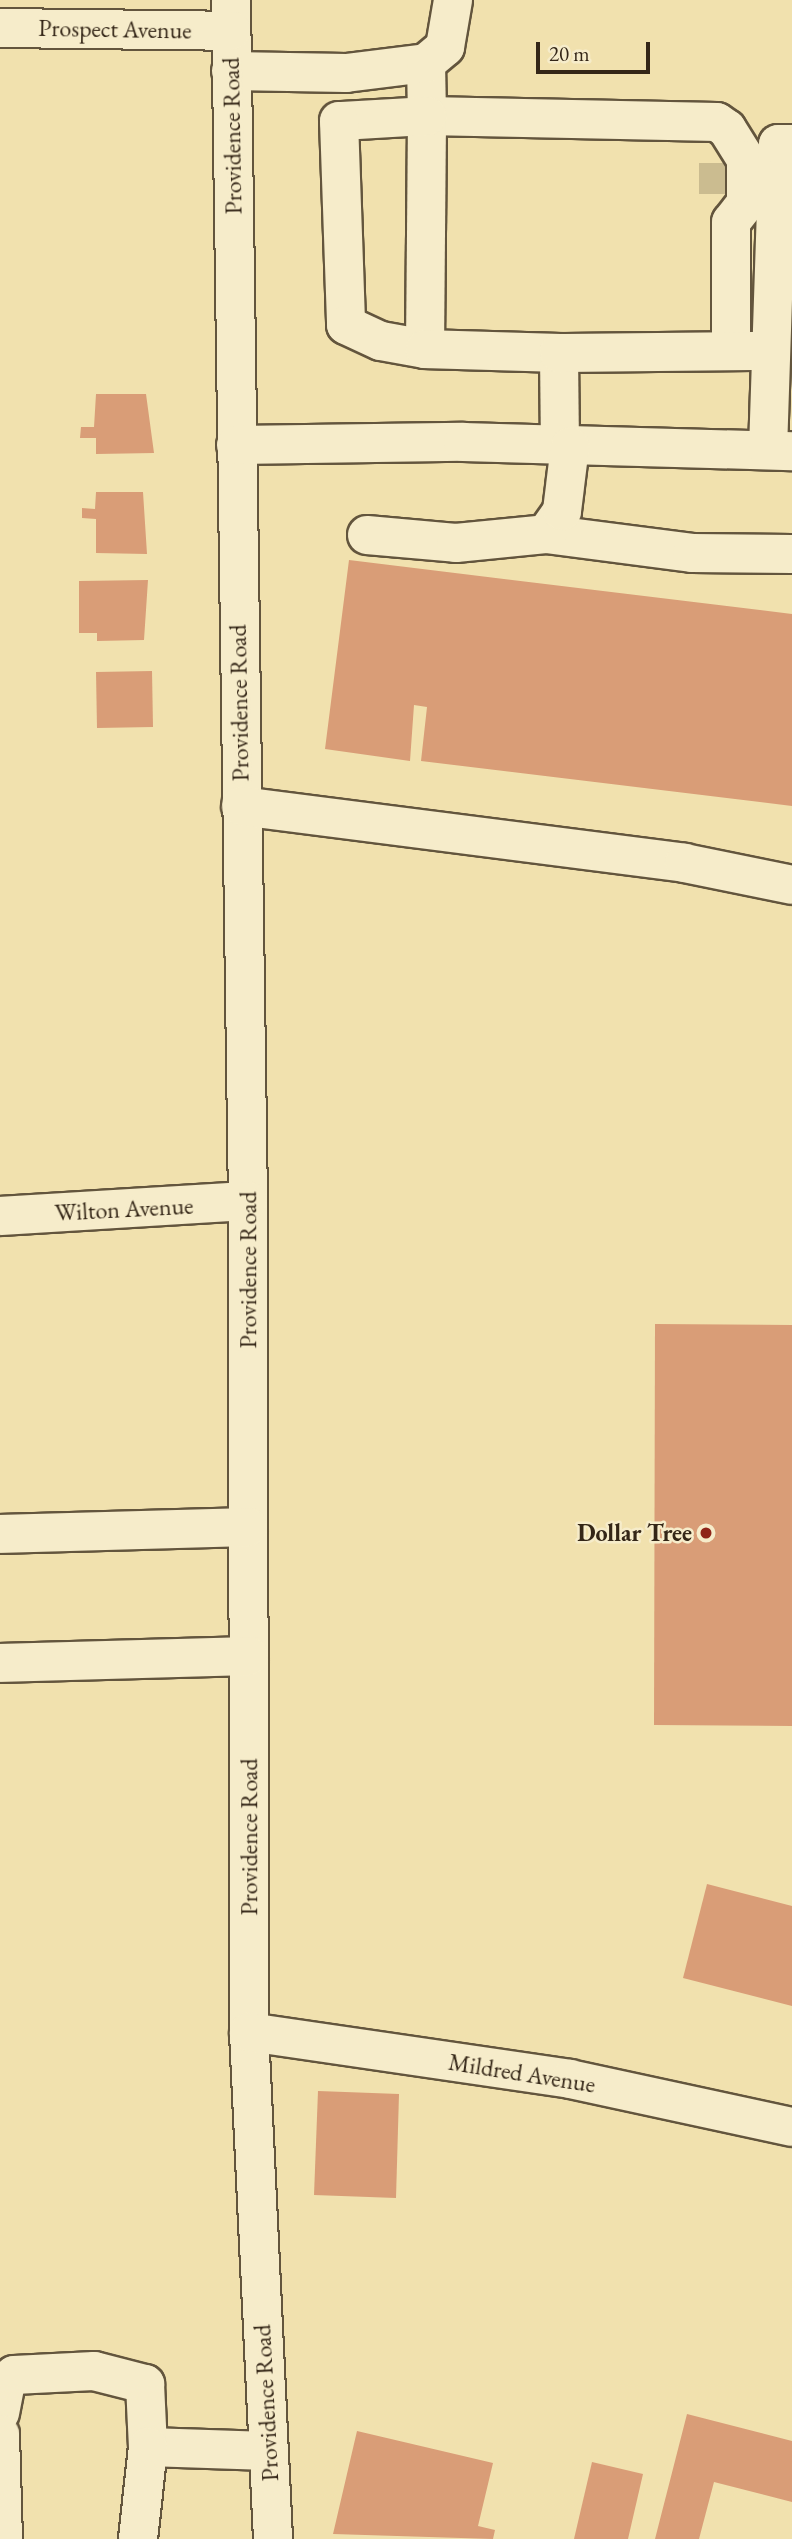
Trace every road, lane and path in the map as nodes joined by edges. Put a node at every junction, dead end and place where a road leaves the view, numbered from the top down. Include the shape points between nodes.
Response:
1 (453, 0) edge
2 (231, 15) edge
3 (0, 28) edge
4 (426, 63) junction
5 (231, 71) junction
6 (428, 116) junction
7 (792, 144) edge
8 (425, 349) junction
9 (731, 351) junction
10 (769, 351) junction
11 (559, 353) junction
12 (236, 444) junction
13 (565, 445) junction
14 (780, 451) edge
15 (547, 534) junction
16 (366, 536) dead end
17 (792, 554) edge
18 (241, 806) junction
19 (792, 885) edge
20 (248, 1201) junction
21 (0, 1216) edge
22 (248, 1527) junction
23 (0, 1534) edge
24 (249, 1656) junction
25 (0, 1663) edge
26 (249, 2032) junction
27 (792, 2127) edge
28 (0, 2413) edge
29 (0, 2434) edge
30 (148, 2447) junction
31 (268, 2451) junction
32 (3, 2539) edge
33 (138, 2539) edge
34 (272, 2539) edge

1 - 4 street via 445,47
2 - 3 street, Prospect Avenue
2 - 5 street, Providence Road
4 - 5 street via 346,73
4 - 6 street
5 - 12 street, Providence Road
6 - 8 street
6 - 8 street via 339,121 346,325 381,341
6 - 9 street via 716,122 727,129 724,180
7 - 10 street via 778,144
8 - 11 street
9 - 10 street
9 - 11 street
10 - 14 street
11 - 13 street
12 - 13 street
12 - 18 street, Providence Road
13 - 14 street
13 - 15 street via 562,511
15 - 16 street via 456,543
15 - 17 street via 692,553
18 - 19 street via 671,861
18 - 20 street, Providence Road
20 - 21 street, Wilton Avenue
20 - 22 street, Providence Road
22 - 23 street
22 - 24 street, Providence Road
24 - 25 street
24 - 26 street, Providence Road
26 - 27 street, Mildred Avenue via 570,2079
26 - 31 street, Providence Road
28 - 30 street via 6,2383 15,2375 94,2371 133,2377 145,2384
29 - 32 street
30 - 31 street
30 - 33 street
31 - 34 street, Providence Road

